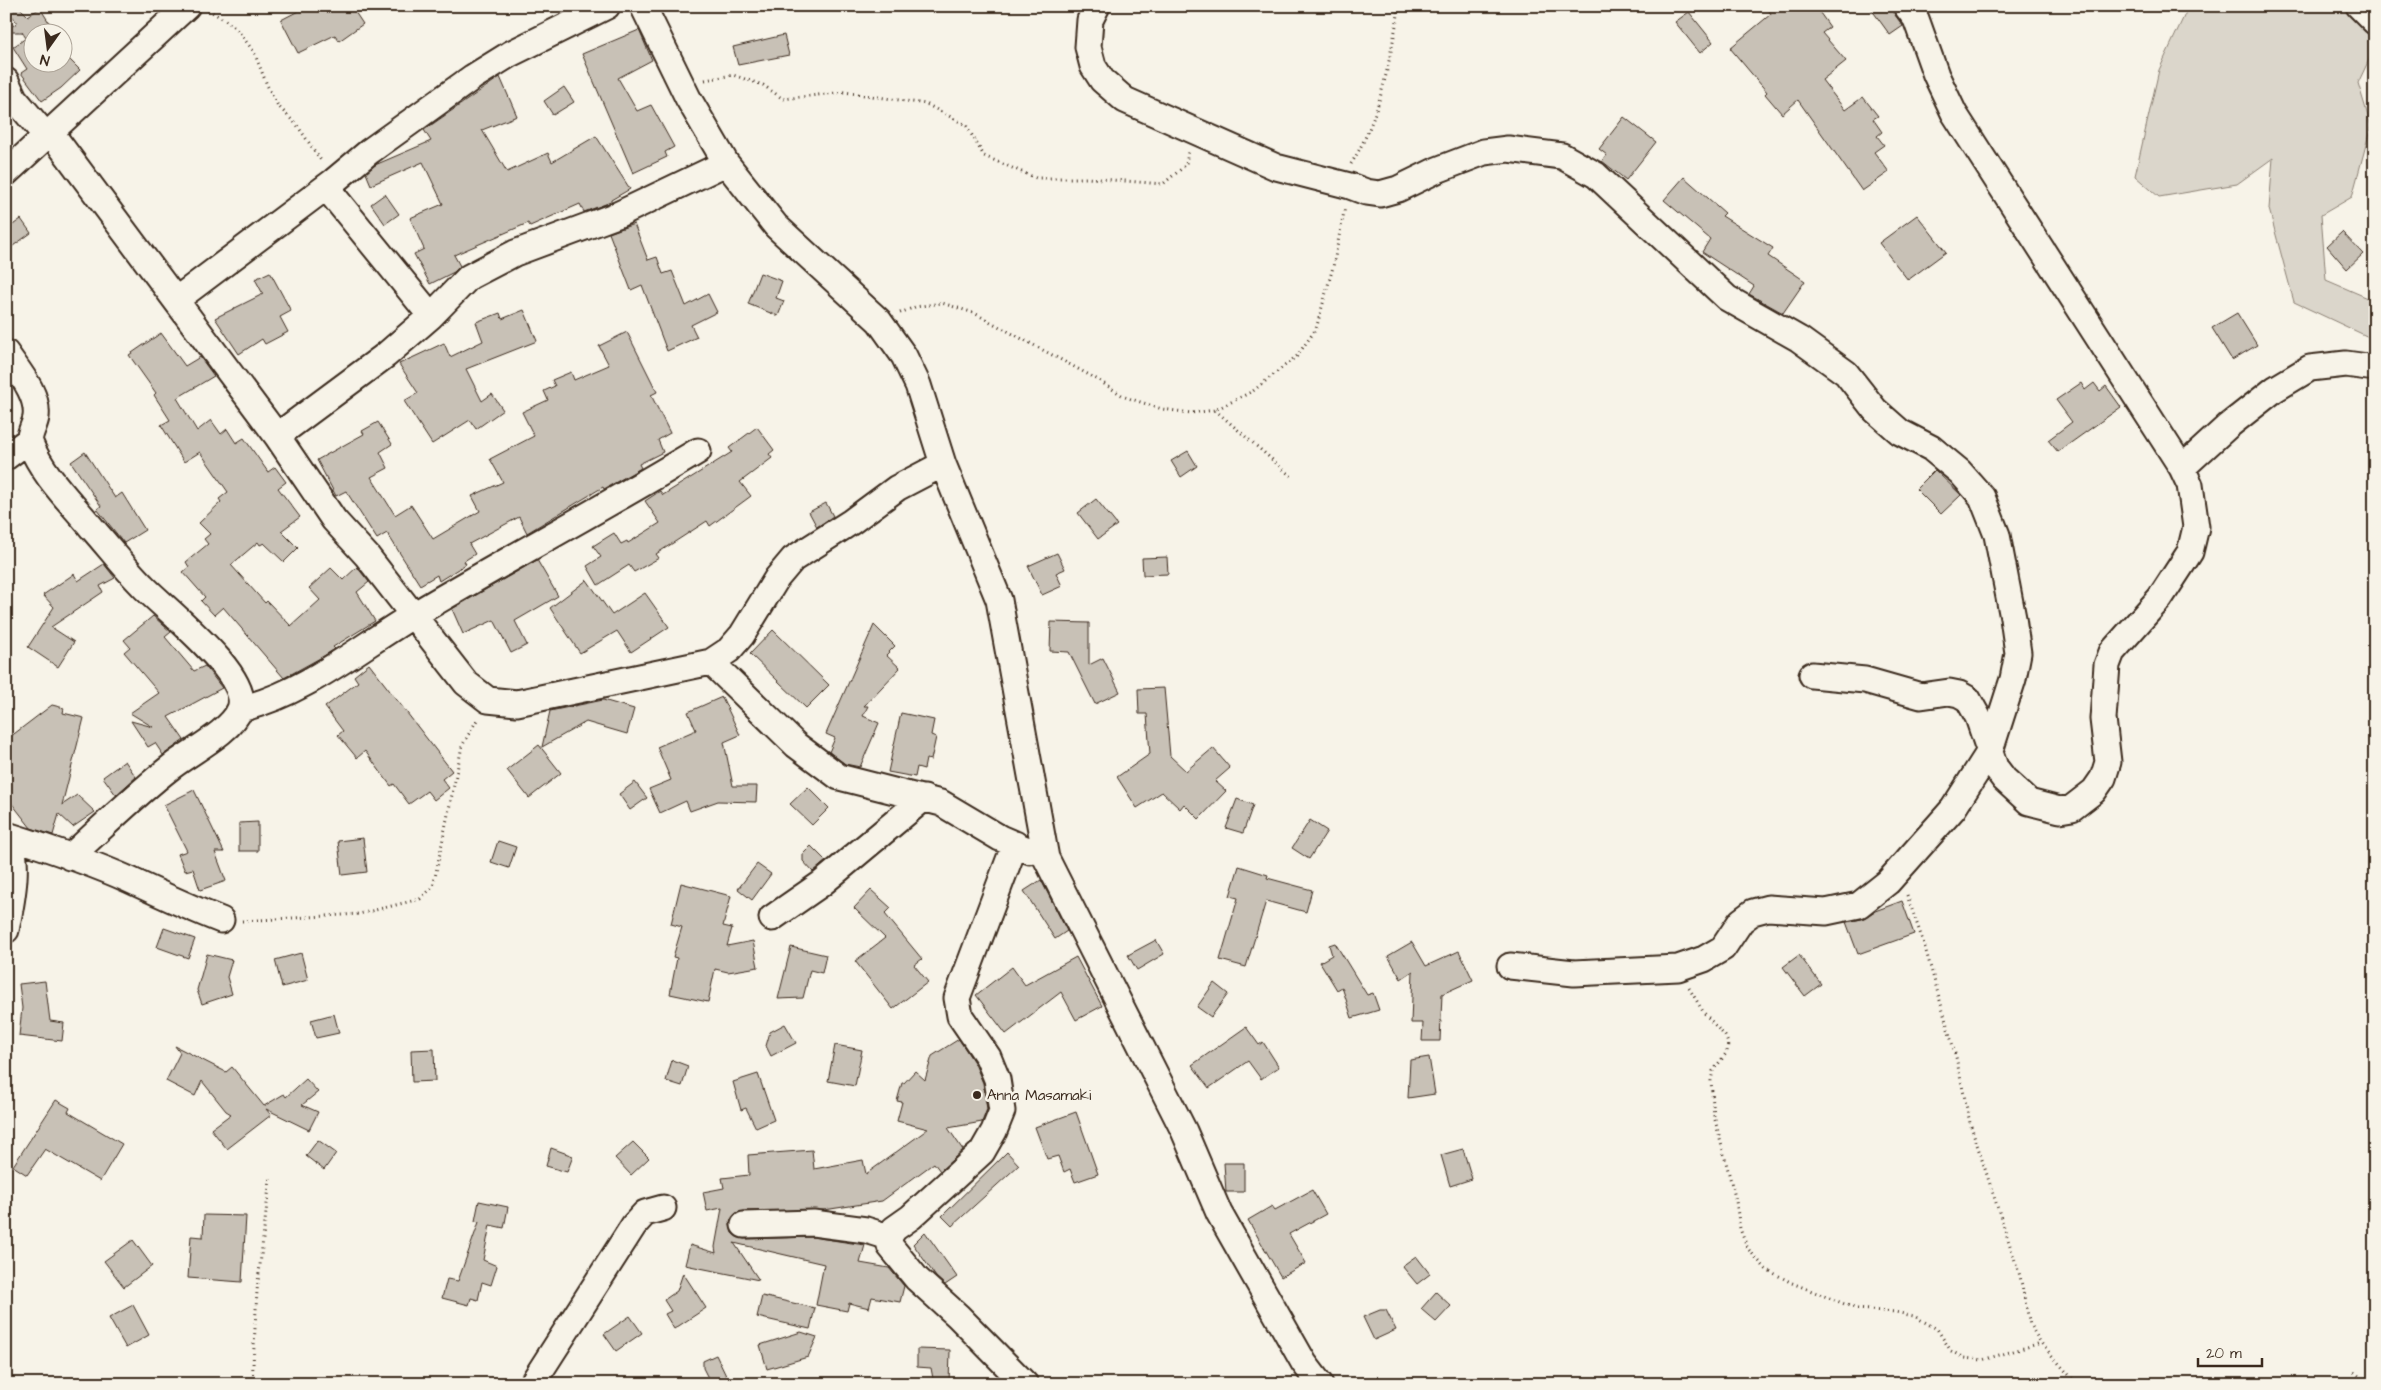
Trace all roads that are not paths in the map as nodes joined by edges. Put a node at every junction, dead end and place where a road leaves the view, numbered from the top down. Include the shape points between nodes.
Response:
1 (607, 6) edge
2 (643, 6) edge
3 (1097, 6) edge
4 (1906, 6) edge
5 (2359, 6) edge
6 (188, 7) edge
7 (2375, 22) edge
8 (6, 81) edge
9 (49, 135) junction
10 (726, 163) junction
11 (6, 174) edge
12 (330, 184) junction
13 (176, 300) junction
14 (432, 316) junction
15 (6, 354) edge
16 (2375, 368) edge
17 (277, 436) junction
18 (29, 440) junction
19 (698, 450) dead end
20 (6, 457) edge
21 (943, 464) junction
22 (2182, 468) junction
23 (412, 616) junction
24 (711, 662) junction
25 (1812, 675) dead end
26 (240, 709) junction
27 (1990, 751) junction
28 (924, 798) junction
29 (7, 834) edge
30 (1015, 844) junction
31 (70, 857) junction
32 (1046, 858) junction
33 (772, 918) dead end
34 (222, 920) road end
35 (6, 930) edge
36 (1510, 966) dead end
37 (663, 1208) dead end
38 (744, 1225) dead end
39 (889, 1237) junction
40 (532, 1384) edge
41 (1025, 1384) edge
42 (1320, 1384) edge

1 - 12 street via 510,54 473,77
2 - 10 street
3 - 27 street via 1090,20 1088,47 1093,66 1102,80 1125,100 1276,167 1380,194 1398,190 1437,170 1484,152 1508,149 1562,156 1596,175 1727,298 1799,339 1846,373 1875,410 1960,472 1982,497 1997,535 2018,653
4 - 22 street via 1916,19 1954,113
5 - 7 street
6 - 9 street
8 - 9 street via 14,98
9 - 11 street
9 - 13 street
10 - 14 street via 617,215 515,253 469,277
10 - 21 street via 776,226 879,321 904,356 918,385
12 - 13 street
12 - 14 street
13 - 17 street
14 - 17 street via 386,355
15 - 18 street via 34,400 36,416
16 - 22 street via 2346,364 2310,368 2228,426
17 - 23 street via 334,520 367,556
18 - 20 street
18 - 26 street via 51,480 142,586 195,633 222,663 240,691
19 - 23 street
21 - 24 street via 897,488 794,559 777,578 742,635 729,650
21 - 32 street via 999,600
22 - 27 street via 2190,485 2196,527 2190,552 2160,598 2121,640 2109,658 2103,719 2108,762 2103,778 2094,791 2072,808 2060,810 2040,806 2029,802 2004,779
23 - 24 street via 466,683 488,700 516,704
23 - 26 street via 282,695
24 - 28 street via 796,745 839,777
25 - 27 street via 1865,680 1921,696 1949,692 1959,694 1968,699 1978,717
26 - 31 street via 210,741 171,767
27 - 36 street via 1953,808 1899,871 1859,906 1826,912 1768,908 1753,912 1741,921 1723,948 1678,968 1574,973
28 - 30 street
28 - 33 street via 821,884
29 - 31 street
29 - 35 street via 13,850 14,870
30 - 32 street
30 - 39 street via 957,998 960,1016 988,1057 998,1079 1002,1111 982,1152 894,1229
31 - 34 street
32 - 42 street via 1184,1131 1219,1214 1304,1363
37 - 40 street via 645,1213 634,1225
38 - 39 street via 813,1223 866,1230
39 - 41 street via 890,1246 917,1279

